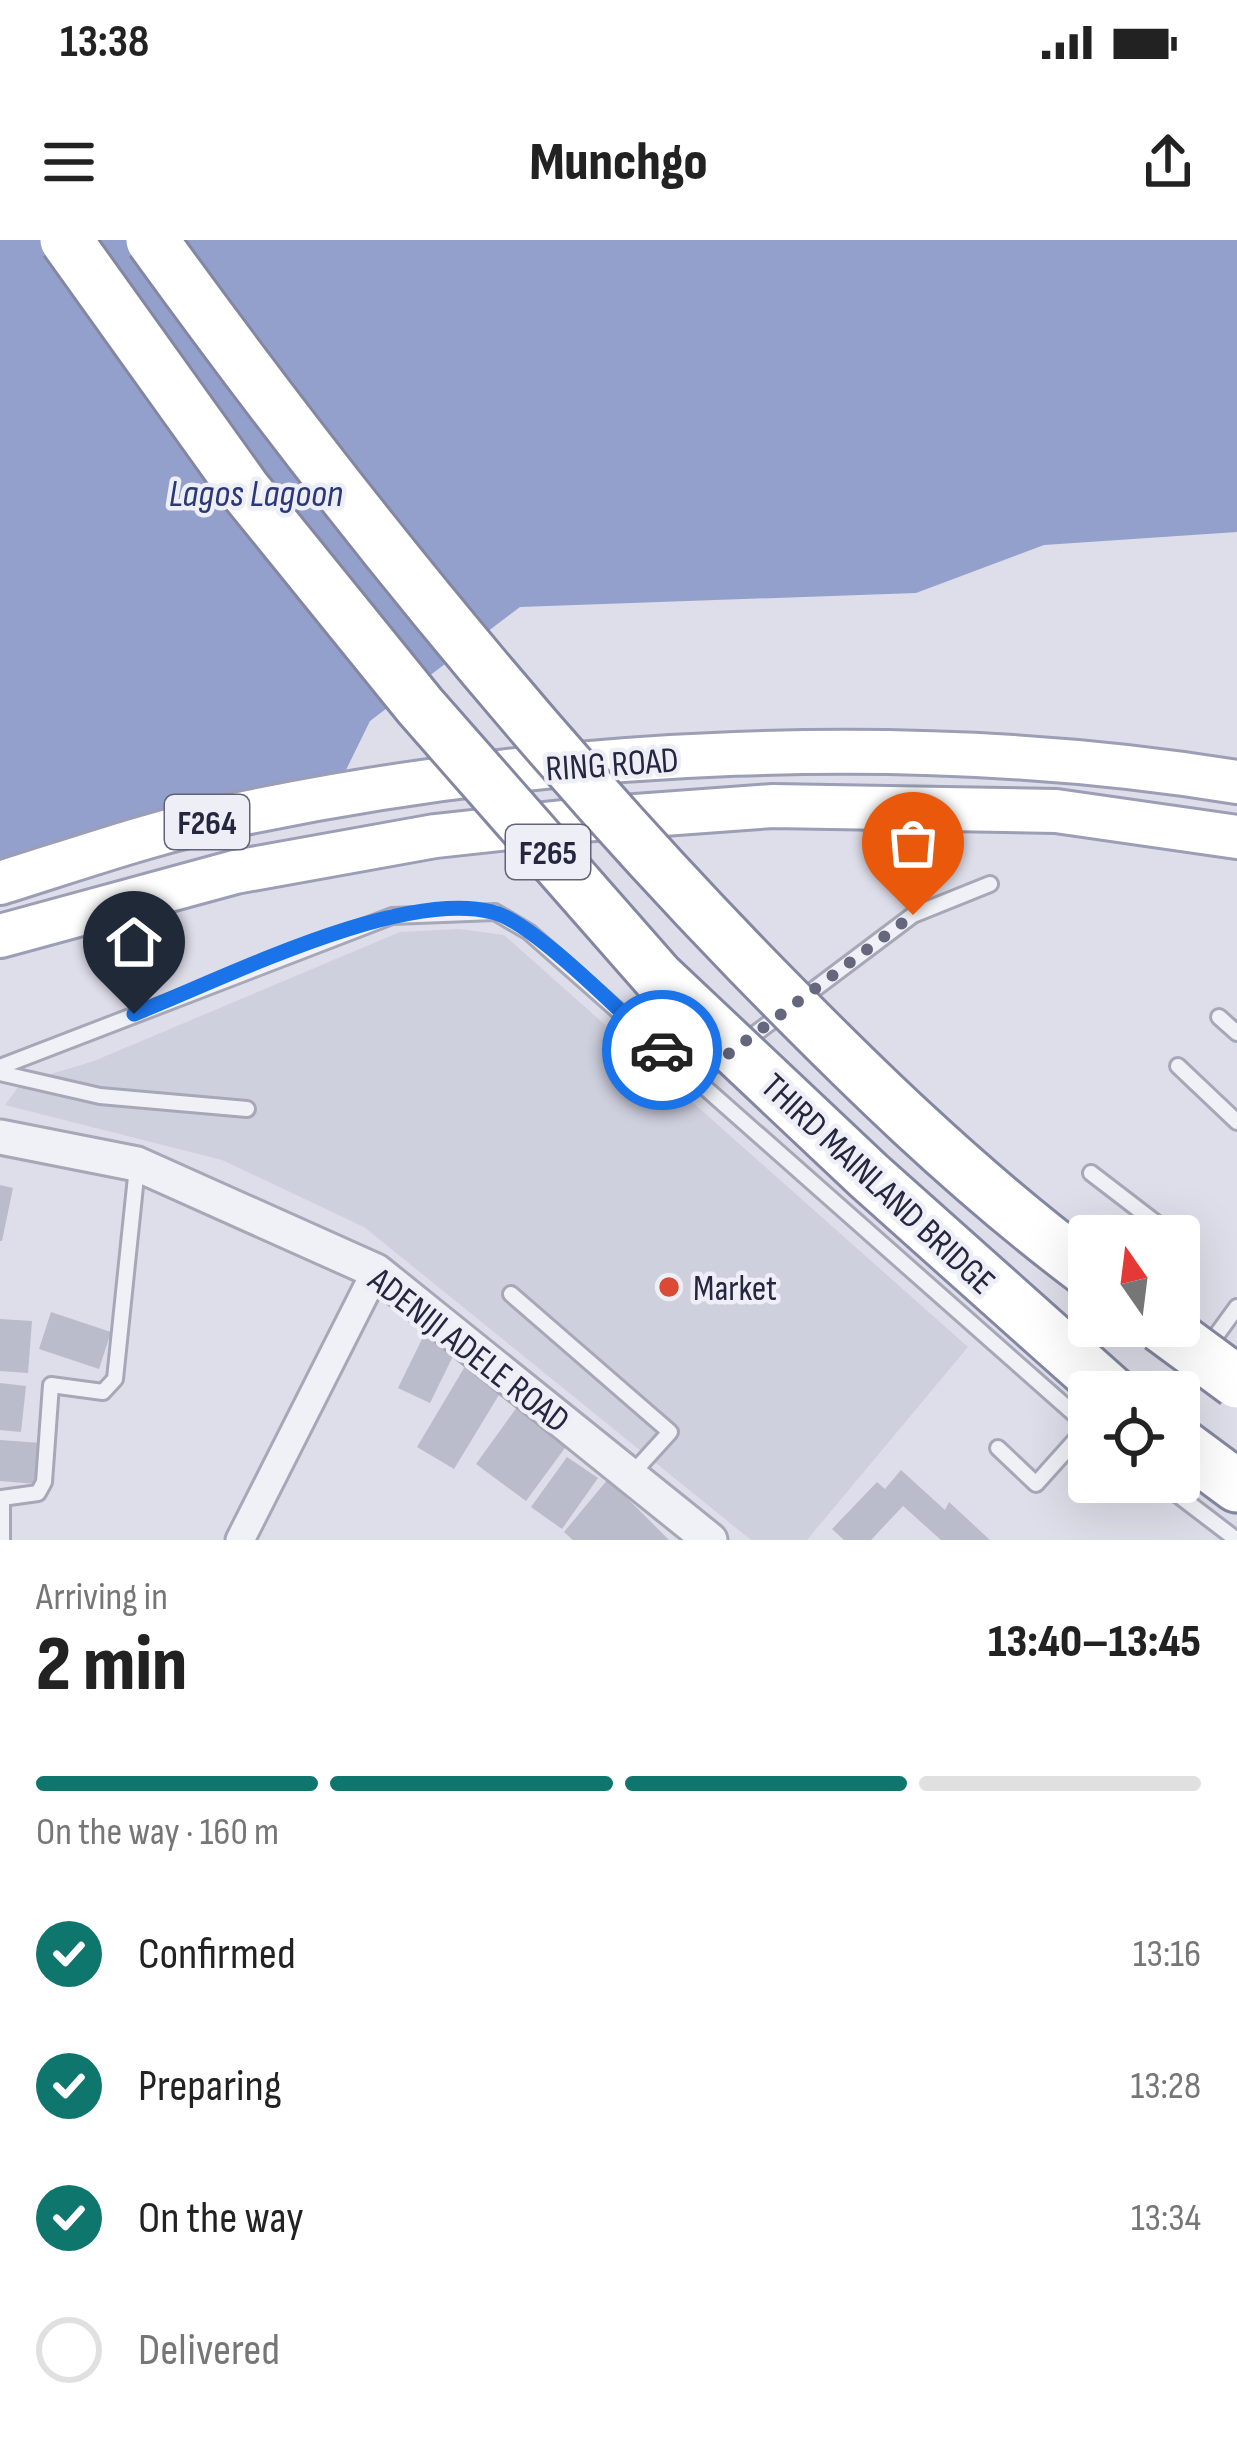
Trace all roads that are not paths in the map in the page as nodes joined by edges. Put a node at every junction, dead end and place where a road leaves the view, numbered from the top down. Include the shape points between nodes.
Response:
1 (66, 240) edge
2 (152, 240) edge
3 (1237, 782) edge
4 (1237, 837) edge
5 (0, 883) edge
6 (990, 884) dead end
7 (0, 936) edge
8 (1219, 1018) dead end
9 (1237, 1033) edge
10 (1178, 1066) dead end
11 (0, 1070) edge
12 (695, 1079) junction
13 (247, 1109) dead end
14 (1237, 1122) edge
15 (0, 1136) edge
16 (137, 1164) junction
17 (1091, 1173) dead end
18 (1146, 1215) edge
19 (1068, 1256) edge
20 (376, 1271) junction
21 (511, 1294) dead end
22 (1237, 1307) edge
23 (1190, 1347) edge
24 (1087, 1371) edge
25 (1190, 1371) edge
26 (1237, 1382) edge
27 (1068, 1408) edge
28 (998, 1448) dead end
29 (1068, 1449) edge
30 (1200, 1459) edge
31 (631, 1475) junction
32 (1237, 1486) edge
33 (1189, 1503) edge
34 (701, 1537) edge
35 (2, 1540) edge
36 (240, 1540) edge
37 (1237, 1540) edge

1 - 24 highway, THIRD MAINLAND BRIDGE / F265, bridge via 260,508 420,706 658,977
2 - 19 highway, THIRD MAINLAND BRIDGE / F265, bridge via 420,592 631,841 867,1083
3 - 5 main road, RING ROAD / F264 via 982,757 741,755 530,768 233,815
4 - 7 main road, RING ROAD / F264 via 1056,811 773,806 435,836 236,872
6 - 12 lane via 913,915
8 - 9 lane
10 - 14 lane
11 - 12 lane via 392,916 468,910 494,912 529,932
11 - 13 lane via 100,1096
12 - 27 lane
15 - 16 street, ADENIJI ADELE ROAD
16 - 20 street, ADENIJI ADELE ROAD
16 - 35 lane via 115,1379 103,1392 51,1385 44,1482 38,1493 2,1498
17 - 18 lane
20 - 31 street, ADENIJI ADELE ROAD
20 - 36 street
21 - 31 lane via 670,1432
22 - 25 lane
23 - 26 highway, bridge
28 - 29 lane via 1036,1484
30 - 32 highway
31 - 34 street, ADENIJI ADELE ROAD
33 - 37 lane

